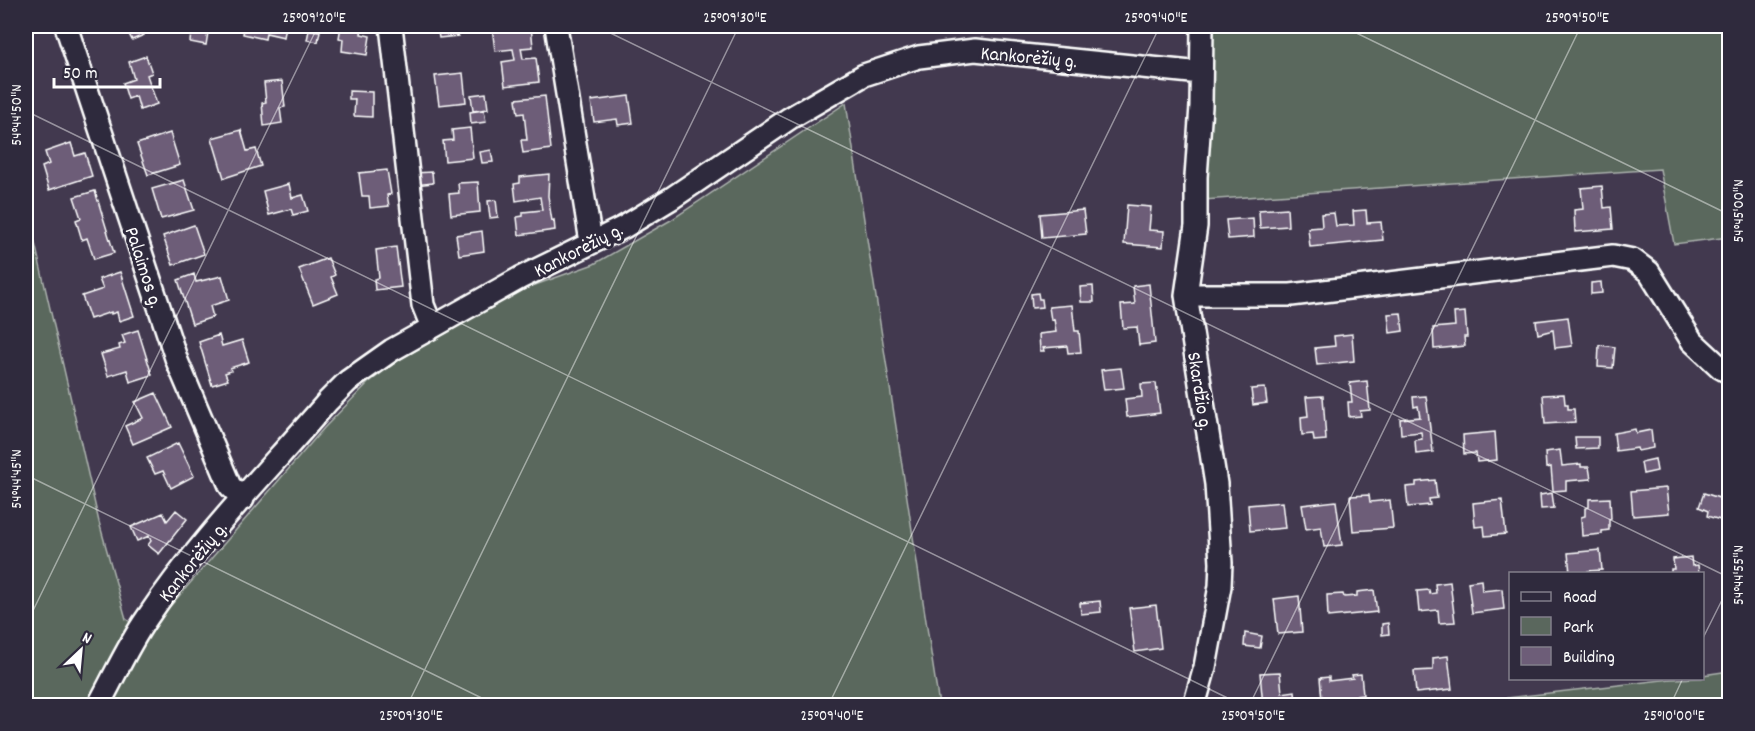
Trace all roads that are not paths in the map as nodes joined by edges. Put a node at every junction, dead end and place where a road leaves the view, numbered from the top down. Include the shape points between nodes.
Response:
1 (66, 26) edge
2 (391, 26) edge
3 (556, 26) edge
4 (1202, 26) edge
5 (1201, 73) junction
6 (591, 242) junction
7 (1186, 295) junction
8 (432, 327) junction
9 (1730, 373) edge
10 (243, 499) junction
11 (98, 705) edge
12 (1194, 705) edge

1 - 10 street, Palaimos g. via 177,362 230,486
2 - 8 street via 423,305
3 - 6 street
4 - 5 street, Skardžio g.
5 - 6 street, Kankorėžių g. via 975,50 919,57 864,75 790,118 672,198
5 - 7 street, Skardžio g. via 1196,226
6 - 8 street, Kankorėžių g.
7 - 9 street via 1291,295 1613,256 1633,260 1649,272 1692,341
7 - 12 street, Skardžio g. via 1216,484 1221,563 1205,667
8 - 10 street, Kankorėžių g. via 348,381
10 - 11 street, Kankorėžių g. via 146,619

